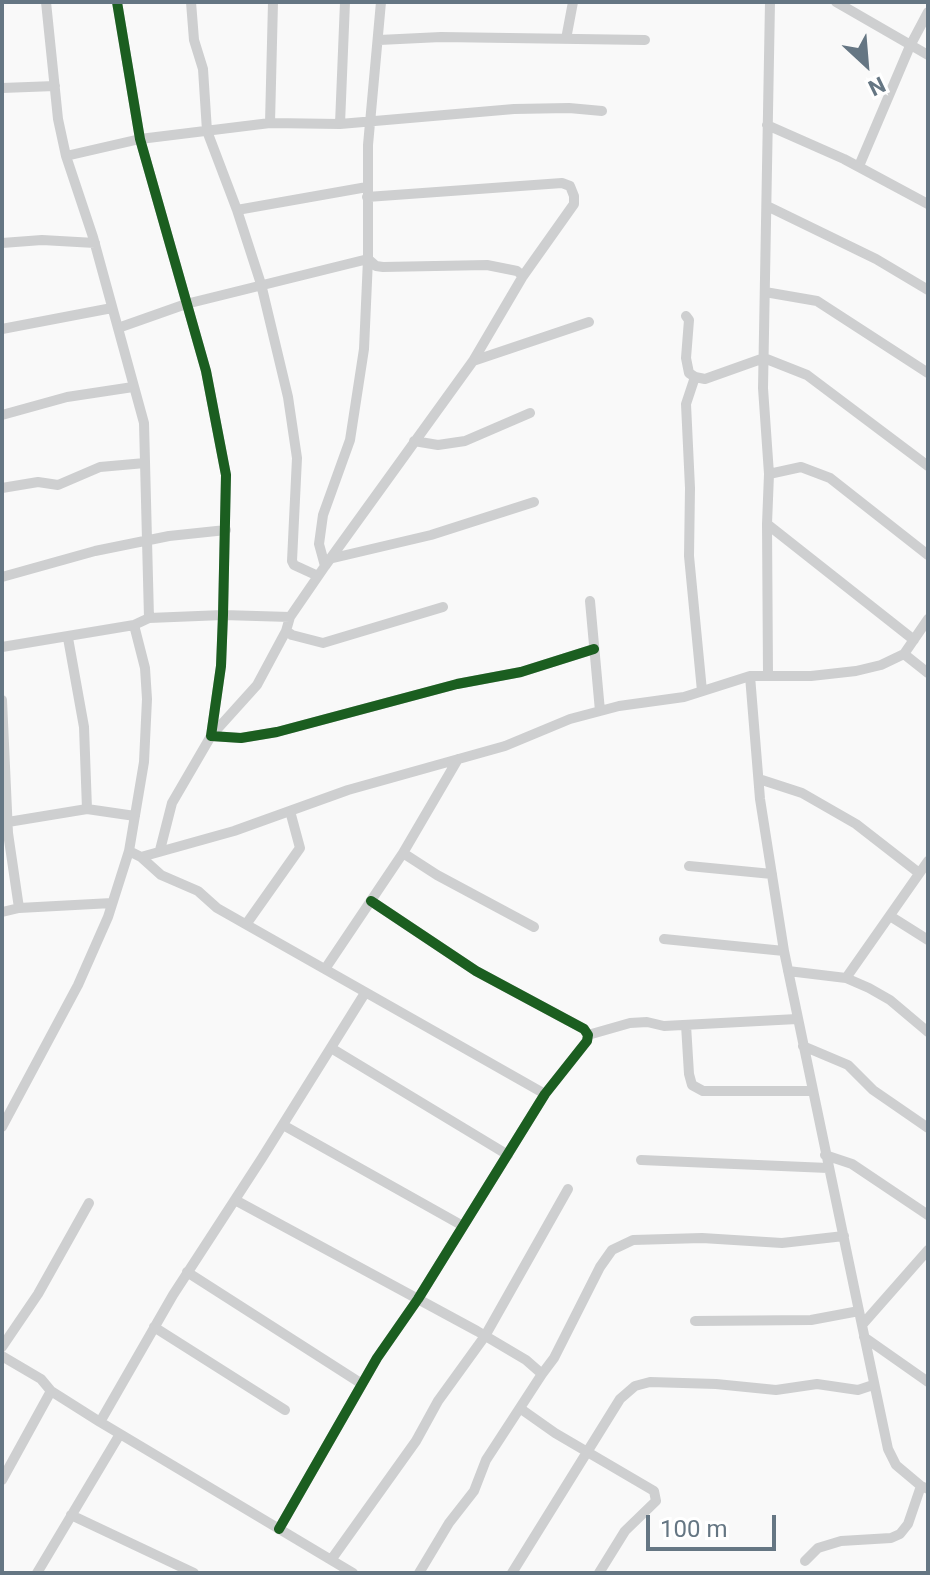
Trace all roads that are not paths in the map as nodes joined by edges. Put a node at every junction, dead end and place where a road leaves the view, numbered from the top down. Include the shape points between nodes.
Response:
1 (46, 2) edge
2 (117, 2) edge
3 (191, 2) edge
4 (273, 2) edge
5 (345, 2) edge
6 (381, 2) edge
7 (573, 2) edge
8 (770, 2) edge
9 (839, 3) edge
10 (928, 12) edge
11 (566, 39) junction
12 (379, 40) junction
13 (645, 40) dead end
14 (910, 46) junction
15 (928, 55) edge
16 (55, 86) junction
17 (2, 88) edge
18 (602, 111) dead end
19 (370, 122) junction
20 (270, 123) junction
21 (340, 124) junction
22 (767, 125) junction
23 (207, 131) junction
24 (140, 139) junction
25 (66, 156) junction
26 (859, 166) junction
27 (367, 192) junction
28 (928, 204) edge
29 (767, 206) junction
30 (237, 210) junction
31 (2, 243) edge
32 (95, 243) junction
33 (368, 259) junction
34 (523, 276) junction
35 (261, 284) junction
36 (928, 290) edge
37 (765, 292) junction
38 (186, 304) junction
39 (112, 308) junction
40 (686, 316) dead end
41 (589, 322) dead end
42 (118, 328) junction
43 (2, 329) edge
44 (764, 358) junction
45 (473, 361) junction
46 (928, 373) edge
47 (695, 377) junction
48 (133, 387) junction
49 (530, 413) dead end
50 (2, 415) edge
51 (414, 441) junction
52 (145, 463) junction
53 (928, 466) edge
54 (769, 474) junction
55 (2, 488) edge
56 (534, 502) dead end
57 (767, 524) junction
58 (226, 530) junction
59 (148, 540) junction
60 (928, 555) edge
61 (324, 567) junction
62 (2, 577) edge
63 (590, 601) dead end
64 (443, 607) dead end
65 (223, 615) junction
66 (290, 617) junction
67 (149, 618) junction
68 (928, 619) edge
69 (134, 625) junction
70 (286, 631) junction
71 (68, 638) junction
72 (914, 640) junction
73 (2, 647) edge
74 (594, 649) junction
75 (904, 654) junction
76 (928, 673) edge
77 (768, 675) junction
78 (750, 676) junction
79 (702, 691) junction
80 (2, 700) edge
81 (600, 711) junction
82 (211, 736) junction
83 (4, 754) edge
84 (458, 759) junction
85 (759, 779) junction
86 (87, 809) junction
87 (290, 811) junction
88 (135, 816) junction
89 (6, 829) edge
90 (160, 850) junction
91 (129, 851) junction
92 (403, 853) junction
93 (141, 857) junction
94 (928, 861) edge
95 (689, 866) dead end
96 (919, 873) junction
97 (772, 874) junction
98 (371, 901) junction
99 (112, 903) junction
100 (19, 908) junction
101 (2, 912) edge
102 (890, 916) junction
103 (247, 923) junction
104 (534, 927) dead end
105 (664, 939) dead end
106 (928, 940) edge
107 (784, 951) junction
108 (325, 969) junction
109 (788, 971) junction
110 (846, 978) junction
111 (365, 993) junction
112 (797, 1019) junction
113 (686, 1025) junction
114 (928, 1032) edge
115 (588, 1035) junction
116 (803, 1046) junction
117 (331, 1048) junction
118 (812, 1091) junction
119 (545, 1094) junction
120 (283, 1125) junction
121 (2, 1127) edge
122 (928, 1128) edge
123 (508, 1155) junction
124 (825, 1155) junction
125 (641, 1160) dead end
126 (828, 1168) junction
127 (568, 1189) dead end
128 (235, 1200) junction
129 (89, 1203) dead end
130 (928, 1215) edge
131 (463, 1226) junction
132 (844, 1236) junction
133 (928, 1250) edge
134 (187, 1272) junction
135 (418, 1299) junction
136 (859, 1311) junction
137 (695, 1321) dead end
138 (862, 1325) junction
139 (154, 1327) junction
140 (485, 1336) junction
141 (864, 1337) junction
142 (2, 1347) edge
143 (2, 1356) edge
144 (542, 1374) junction
145 (928, 1382) edge
146 (362, 1384) junction
147 (873, 1385) junction
148 (51, 1391) junction
149 (521, 1409) junction
150 (285, 1410) dead end
151 (100, 1422) junction
152 (120, 1434) junction
153 (586, 1451) junction
154 (2, 1480) edge
155 (924, 1488) edge
156 (71, 1515) junction
157 (279, 1529) junction
158 (331, 1560) junction
159 (805, 1561) dead end
160 (37, 1573) edge
161 (194, 1573) edge
162 (353, 1573) edge
163 (419, 1573) edge
164 (512, 1573) edge
165 (599, 1573) edge

1 - 16 street
2 - 24 street
3 - 23 street
4 - 20 street
5 - 21 street
6 - 12 street
7 - 11 street
8 - 22 street
9 - 14 street
10 - 14 street
11 - 12 street
11 - 13 street
12 - 19 street
14 - 15 street
14 - 26 street
16 - 17 street
16 - 25 street
18 - 19 street via 514,109
19 - 21 street
19 - 27 street
20 - 21 street
20 - 23 street
22 - 26 street
22 - 29 street
23 - 24 street
23 - 30 street
24 - 25 street
24 - 38 street
25 - 32 street
26 - 28 street
27 - 30 street
27 - 33 street
27 - 34 street via 570,186 574,204
29 - 36 street
29 - 37 street
30 - 35 street
31 - 32 street
32 - 39 street
33 - 34 street via 383,267 487,265
33 - 35 street
33 - 61 street via 359,398 347,451 323,515 319,544
34 - 45 street
35 - 38 street
35 - 61 street via 297,458 292,561
37 - 44 street
37 - 46 street via 817,301
38 - 42 street
38 - 58 street via 219,434
39 - 42 street
39 - 43 street
40 - 47 street via 686,358
41 - 45 street
42 - 48 street
44 - 47 street via 705,379
44 - 53 street via 807,375
44 - 54 street
45 - 51 street
47 - 79 street via 686,404 689,556
48 - 50 street via 67,397
48 - 52 street via 144,423
49 - 51 street via 465,441
51 - 61 street
52 - 55 street via 100,467 58,485 38,482
52 - 59 street
54 - 57 street
54 - 60 street via 801,467 830,478
56 - 61 street
57 - 72 street
57 - 77 street
58 - 59 street
58 - 65 street
59 - 62 street
59 - 67 street
61 - 66 street
63 - 74 street
64 - 70 street via 323,643
65 - 66 street
65 - 67 street
65 - 82 street
66 - 70 street
67 - 69 street
68 - 72 street
69 - 71 street
69 - 88 street via 147,699
70 - 82 street via 257,685
71 - 73 street
71 - 86 street via 84,727
72 - 75 street
74 - 81 street
74 - 82 street via 277,732
75 - 76 street
75 - 77 street via 856,671
77 - 78 street
78 - 79 street
78 - 85 street
79 - 81 street
80 - 83 street
81 - 84 street
82 - 90 street via 172,803
83 - 89 street
84 - 87 street
84 - 92 street
85 - 96 street via 802,793 856,824
85 - 97 street
86 - 88 street
86 - 89 street
87 - 90 street
87 - 103 street via 300,848
88 - 91 street
89 - 100 street
90 - 93 street
91 - 93 street
91 - 99 street
92 - 98 street
92 - 104 street
93 - 103 street via 153,870
94 - 96 street
95 - 97 street
96 - 102 street
97 - 107 street
98 - 108 street
98 - 115 street via 476,971
99 - 100 street
99 - 121 street via 78,985
100 - 101 street
102 - 106 street
102 - 110 street
103 - 108 street
105 - 107 street
107 - 109 street
108 - 111 street
109 - 110 street
109 - 112 street
110 - 114 street via 890,1000
111 - 117 street
111 - 119 street
112 - 113 street
112 - 116 street
113 - 115 street via 630,1023
113 - 118 street via 689,1074 692,1085 703,1091
115 - 119 street
116 - 118 street
116 - 122 street via 848,1065 873,1090
117 - 120 street
117 - 123 street
118 - 124 street
119 - 123 street
120 - 128 street
120 - 131 street
123 - 131 street
124 - 126 street
124 - 130 street via 852,1164
125 - 126 street
126 - 132 street
127 - 140 street
128 - 134 street
128 - 135 street
129 - 142 street
131 - 135 street
132 - 136 street
132 - 144 street via 782,1243 633,1240 612,1250
133 - 138 street
134 - 139 street
134 - 146 street
135 - 140 street
135 - 146 street
136 - 137 street via 811,1320
136 - 138 street
138 - 141 street
139 - 150 street
139 - 151 street
140 - 144 street
140 - 158 street
141 - 145 street
141 - 147 street
143 - 148 street
144 - 149 street
146 - 157 street
147 - 153 street via 858,1390 817,1384 776,1390 650,1382 620,1399
147 - 155 street via 888,1449 896,1465
148 - 151 street
148 - 154 street
149 - 153 street
149 - 163 street
151 - 152 street
152 - 156 street
152 - 157 street
153 - 164 street
153 - 165 street via 654,1491 656,1501 625,1531
155 - 159 street via 900,1534 841,1541 818,1548
156 - 160 street
156 - 161 street
157 - 158 street
158 - 162 street

